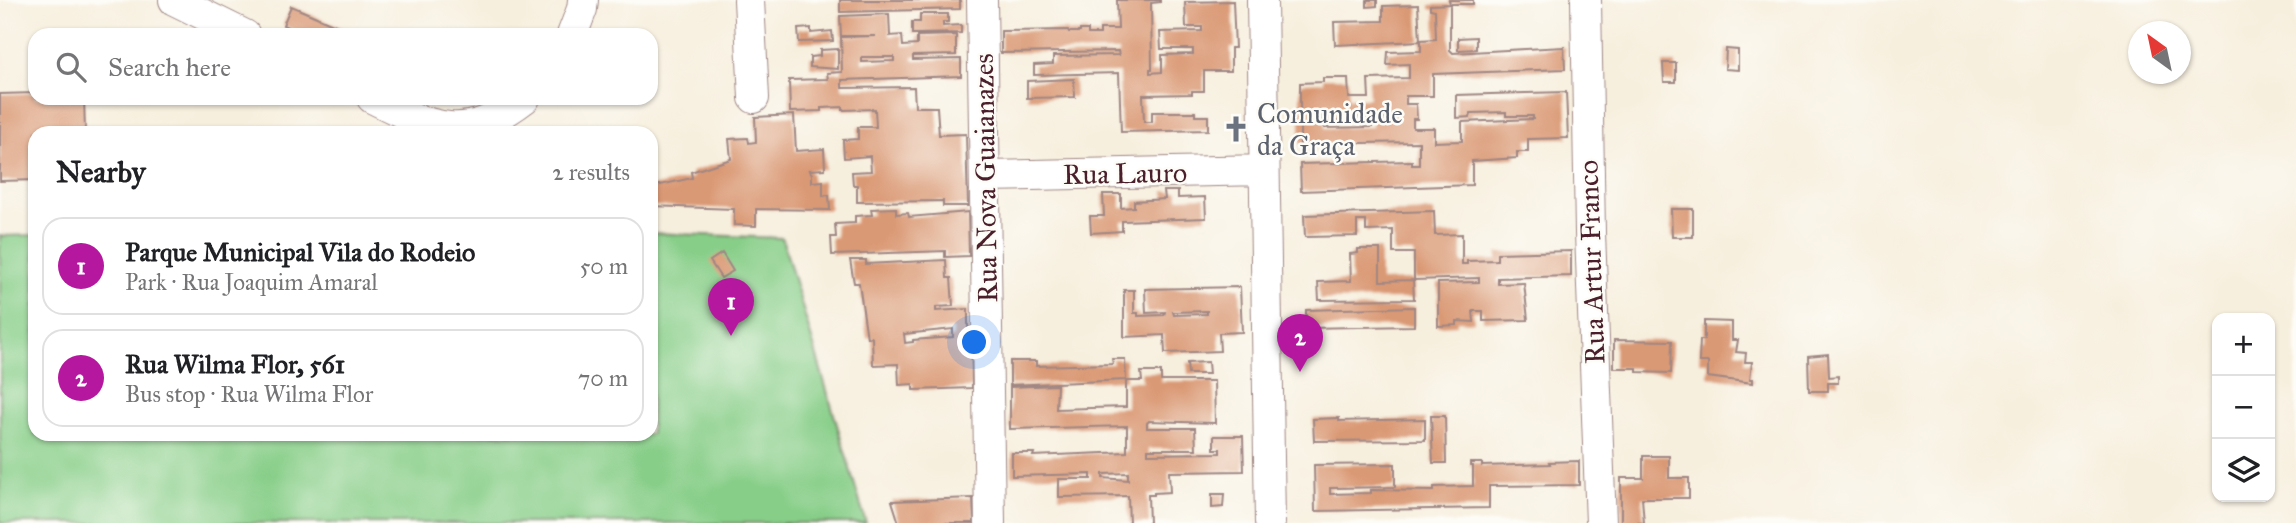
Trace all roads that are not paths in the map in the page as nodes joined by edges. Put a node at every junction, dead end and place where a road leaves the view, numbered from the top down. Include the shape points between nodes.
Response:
1 (174, 0) edge
2 (583, 0) edge
3 (749, 0) edge
4 (982, 0) edge
5 (1262, 0) edge
6 (1586, 0) edge
7 (231, 28) edge
8 (575, 28) edge
9 (754, 98) dead end
10 (386, 105) edge
11 (515, 105) edge
12 (441, 126) edge
13 (473, 126) edge
14 (1264, 170) junction
15 (986, 176) junction
16 (990, 523) edge
17 (1270, 523) edge
18 (1601, 523) edge

1 - 7 street
2 - 8 street
3 - 9 street
4 - 15 street, Rua Nova Guaianazes
5 - 14 street
6 - 18 street, Rua Artur Franco
10 - 12 street
11 - 13 street
14 - 15 street, Rua Lauro
14 - 17 street
15 - 16 street, Rua Nova Guaianazes

